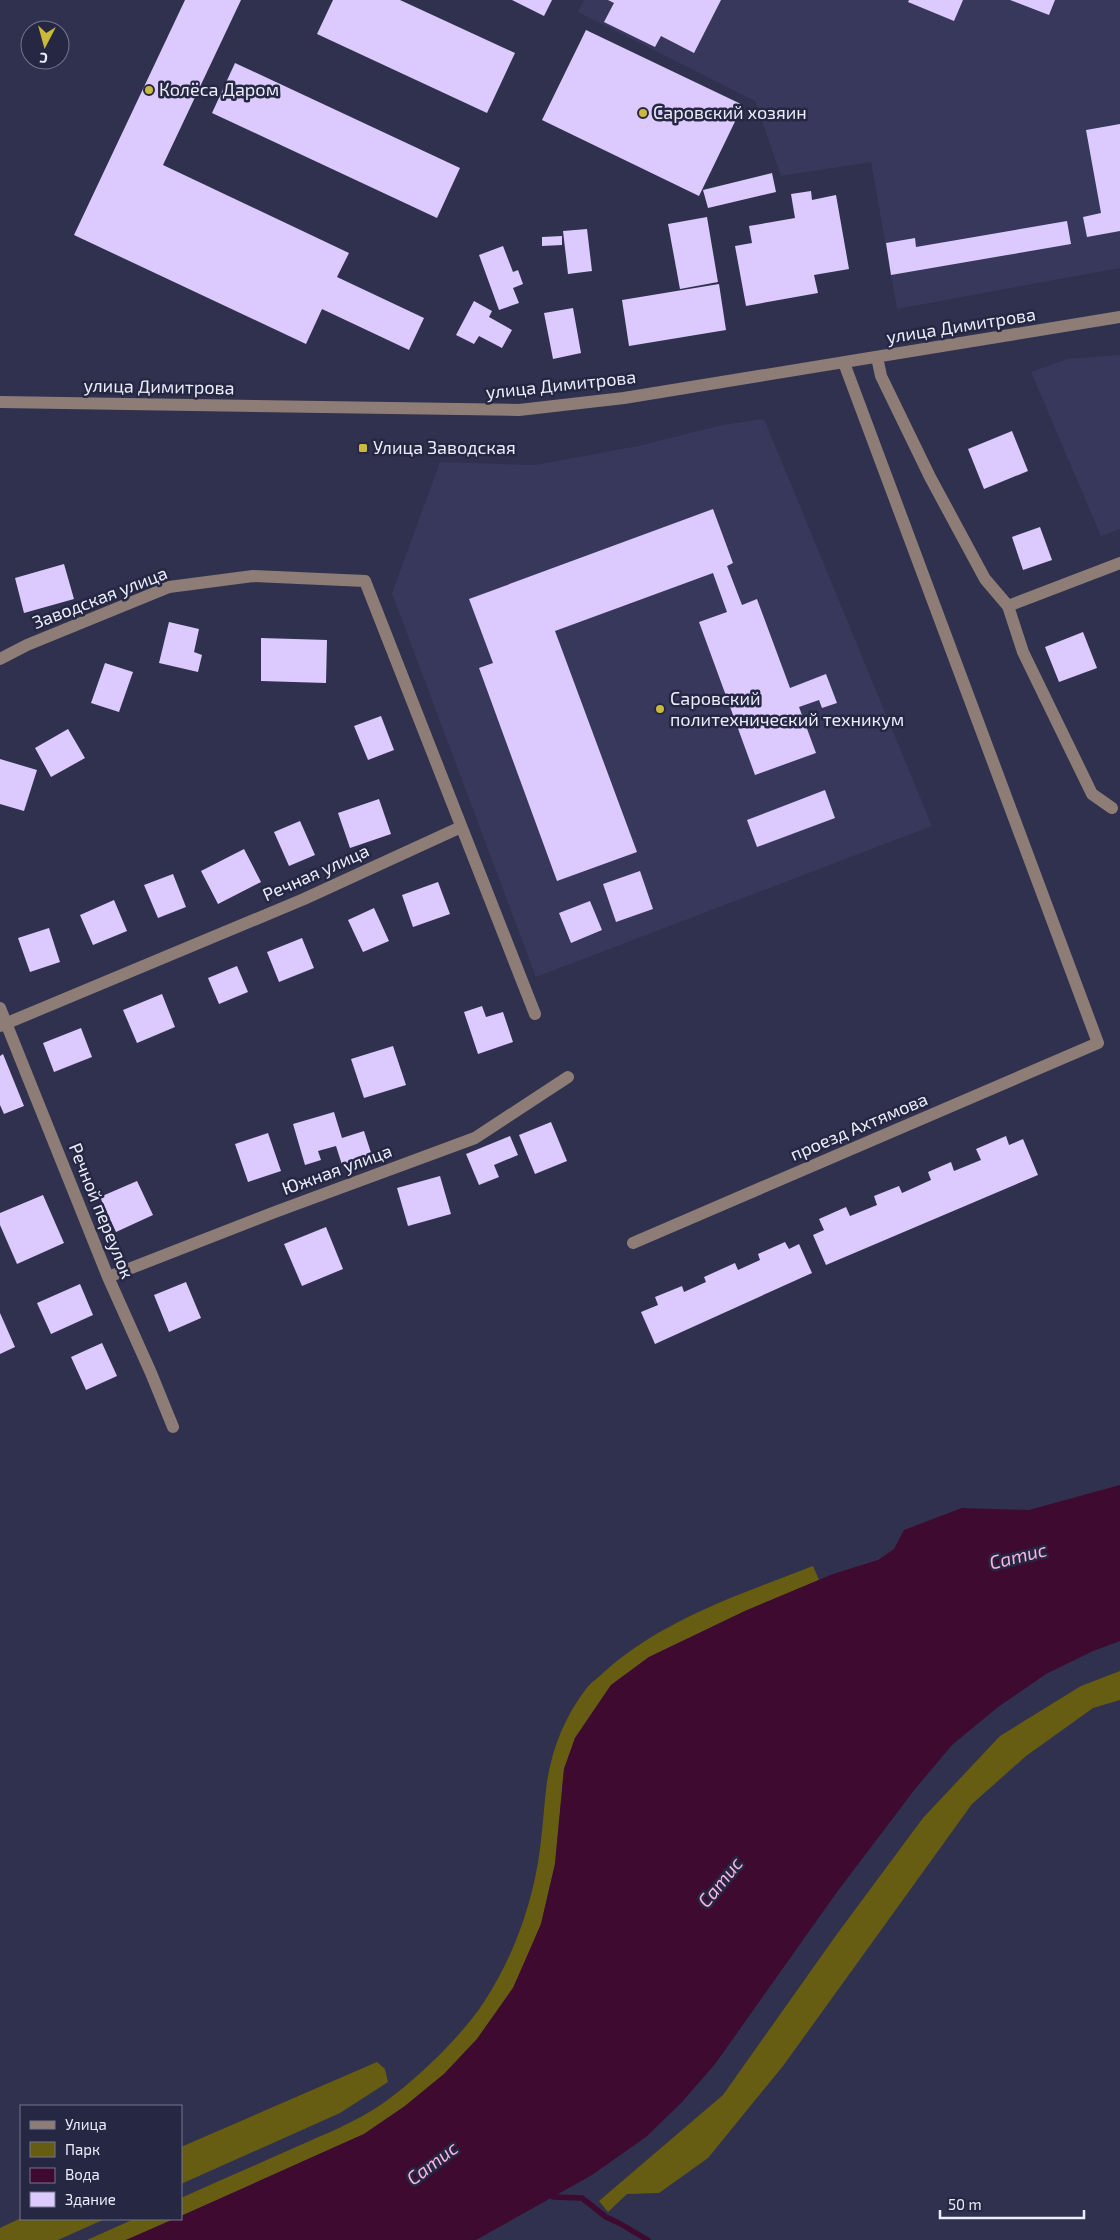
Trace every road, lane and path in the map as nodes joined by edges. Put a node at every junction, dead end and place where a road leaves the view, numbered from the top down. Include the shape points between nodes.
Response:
1 (1120, 317) edge
2 (877, 358) junction
3 (844, 363) junction
4 (0, 402) edge
5 (1120, 563) edge
6 (1008, 606) junction
7 (0, 659) edge
8 (1112, 808) dead end
9 (461, 827) junction
10 (0, 1008) edge
11 (535, 1014) dead end
12 (4, 1024) edge
13 (568, 1076) dead end
14 (633, 1242) dead end
15 (108, 1277) junction
16 (173, 1427) dead end

1 - 2 street, улица Димитрова
2 - 3 street, улица Димитрова
2 - 6 street via 881,376 930,477 984,579
3 - 4 street, улица Димитрова via 624,398 518,410
3 - 14 street, проезд Ахтямова via 1098,1043
5 - 6 street
6 - 8 street via 1023,652 1092,794
7 - 9 street, Заводская улица via 169,586 253,576 365,581
9 - 11 street
9 - 12 street, Речная улица via 304,899
10 - 12 street, Речной переулок
12 - 15 street, Речной переулок
13 - 15 street, Южная улица via 475,1138
15 - 16 street, Речной переулок

